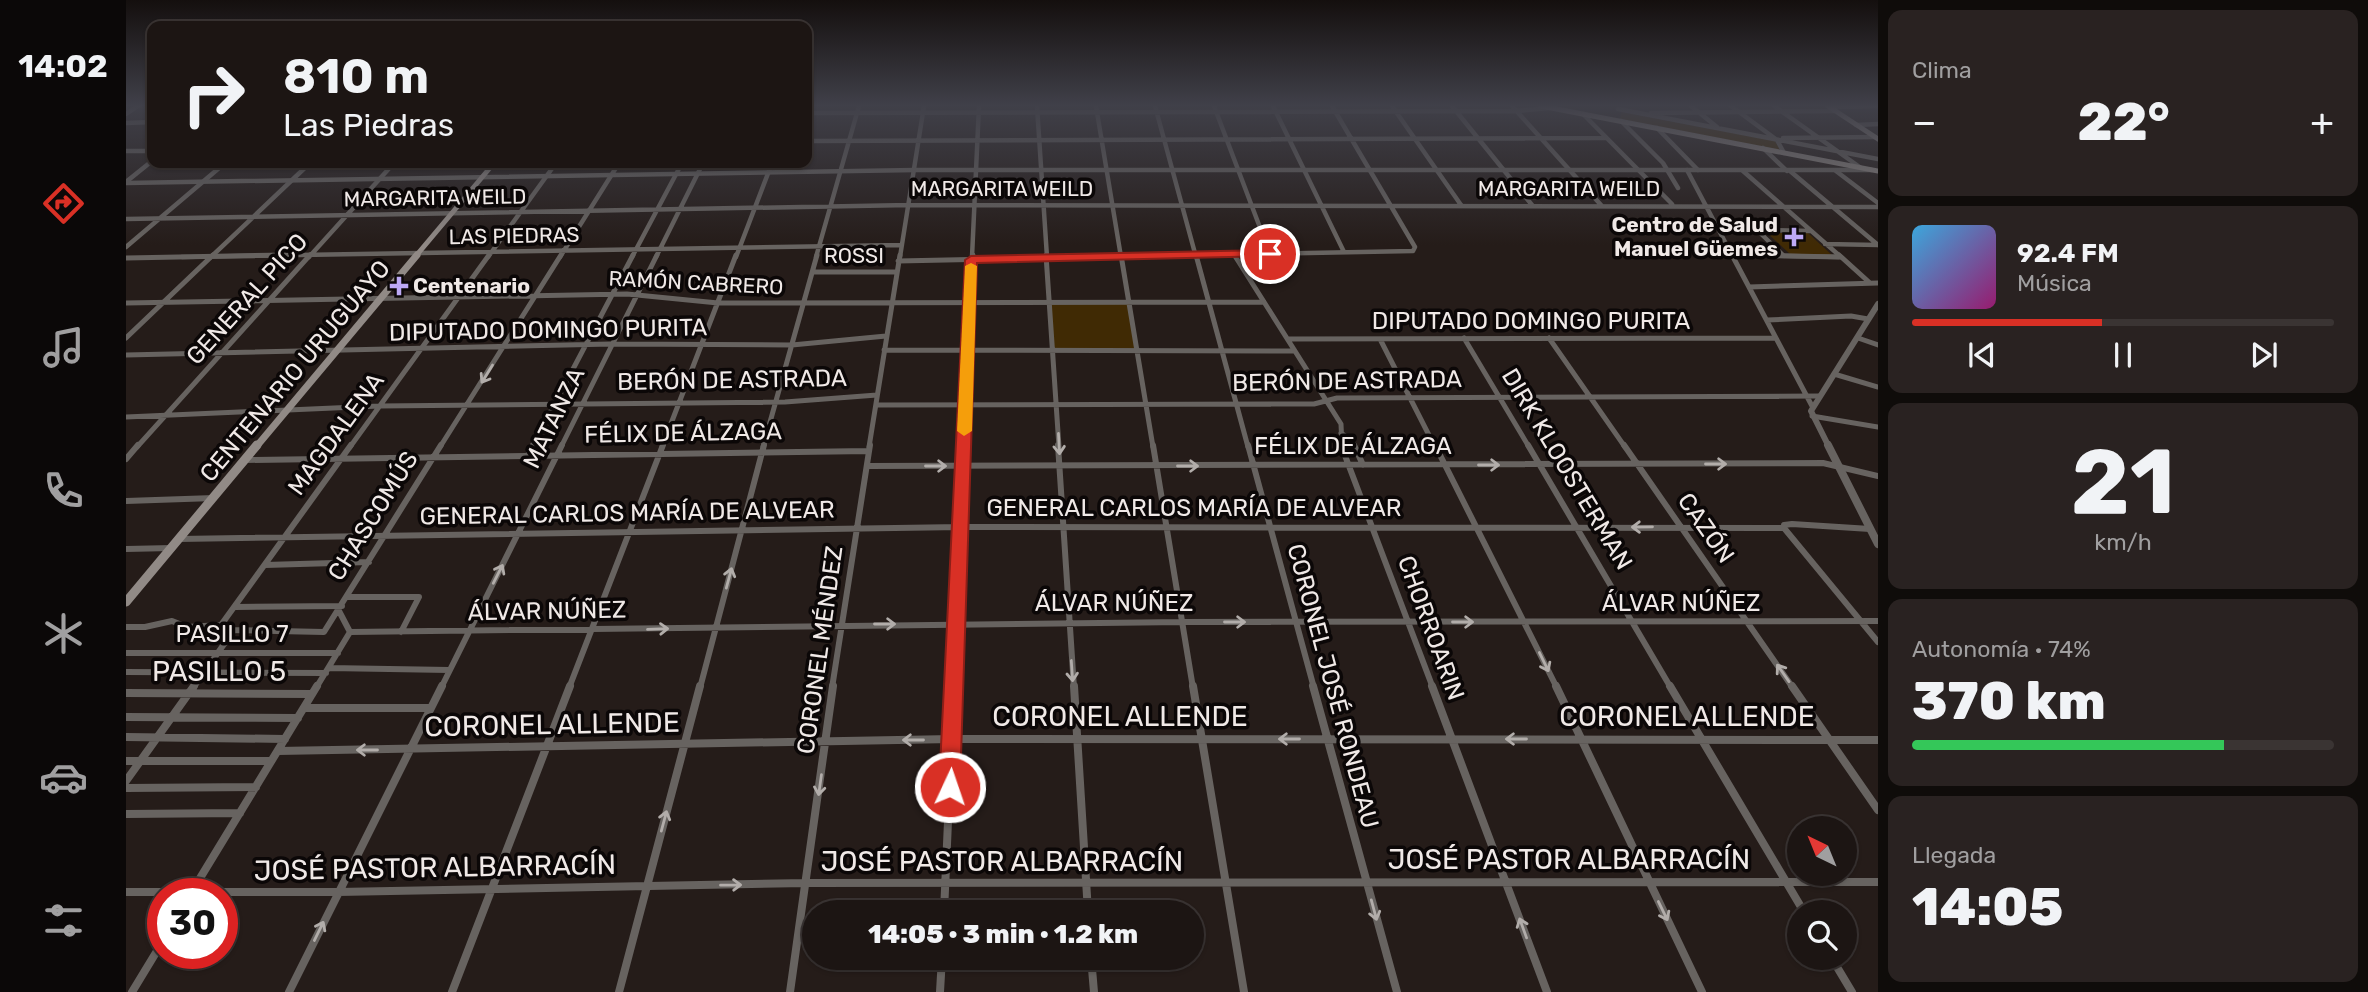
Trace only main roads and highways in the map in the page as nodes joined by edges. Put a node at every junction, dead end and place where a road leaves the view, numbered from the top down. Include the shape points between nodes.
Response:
1 (1781, 152) edge
2 (490, 168) edge
3 (1875, 171) edge
4 (126, 602) edge

1 - 3 main road
2 - 4 main road, CENTENARIO URUGUAYO

